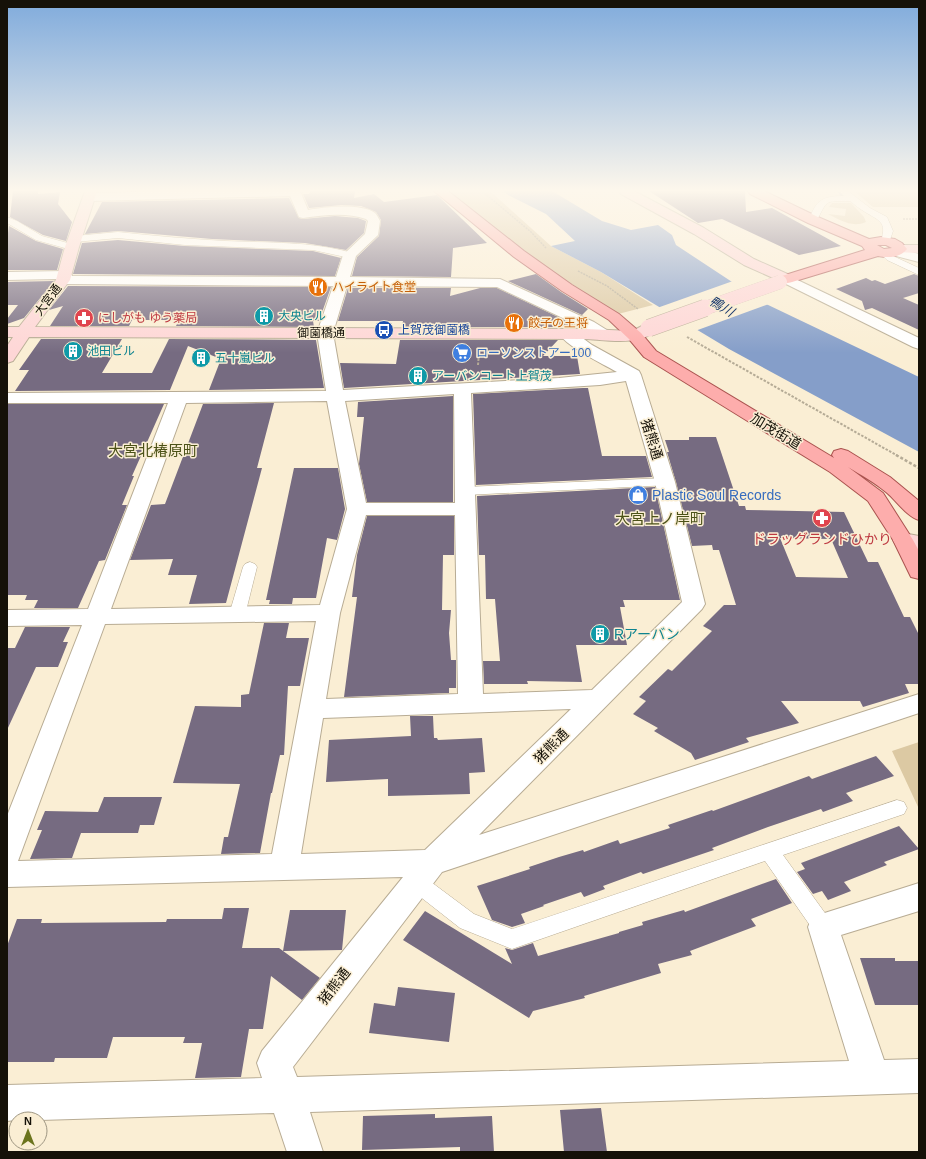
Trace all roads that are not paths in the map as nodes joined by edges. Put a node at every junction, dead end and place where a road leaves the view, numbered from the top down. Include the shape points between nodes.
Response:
1 (72, 245) edge
2 (258, 245) edge
3 (360, 245) edge
4 (509, 245) edge
5 (720, 245) edge
6 (878, 245) edge
7 (883, 247) junction
8 (919, 249) edge
9 (350, 255) junction
10 (919, 258) edge
11 (919, 272) edge
12 (7, 276) edge
13 (64, 278) junction
14 (784, 280) junction
15 (342, 282) junction
16 (7, 332) edge
17 (24, 332) junction
18 (642, 332) junction
19 (325, 333) junction
20 (567, 334) junction
21 (604, 335) junction
22 (919, 344) edge
23 (7, 358) edge
24 (633, 375) junction
25 (462, 388) junction
26 (335, 396) junction
27 (7, 398) edge
28 (179, 398) junction
29 (665, 482) junction
30 (466, 500) junction
31 (357, 510) junction
32 (919, 514) edge
33 (914, 541) edge
34 (250, 566) dead end
35 (919, 572) edge
36 (329, 613) junction
37 (237, 615) junction
38 (95, 617) junction
39 (7, 618) edge
40 (598, 699) junction
41 (471, 703) junction
42 (919, 703) edge
43 (311, 709) junction
44 (897, 808) dead end
45 (769, 851) junction
46 (7, 853) edge
47 (284, 867) junction
48 (424, 872) junction
49 (7, 874) edge
50 (919, 897) edge
51 (823, 927) junction
52 (919, 1076) edge
53 (872, 1077) junction
54 (286, 1094) junction
55 (7, 1103) edge
56 (305, 1152) edge

1 - 13 street, 大宮通
2 - 9 lane via 313,247
3 - 9 street
4 - 18 main road, 加茂街道 via 568,288
5 - 14 street
6 - 7 main road
7 - 8 street
7 - 10 street
7 - 11 lane via 890,258
7 - 14 main road
9 - 15 street
12 - 13 street
13 - 15 street
13 - 17 street, 大宮通
14 - 18 street, bridge
14 - 22 street
15 - 19 street
15 - 21 street via 500,283 589,325
16 - 17 street, 御薗橋通
17 - 19 street, 御薗橋通
17 - 23 street, 大宮通
18 - 21 street, 御薗橋通
18 - 32 main road, 加茂街道 via 889,485
18 - 33 main road, 加茂街道 via 650,354 837,468 876,497
19 - 20 street, 御薗橋通
19 - 26 street
20 - 21 street, 御薗橋通
20 - 24 street
24 - 25 street via 600,380
24 - 29 street, 猪熊通
25 - 26 street
25 - 30 street
26 - 28 street
26 - 31 street
27 - 28 street
28 - 38 street
29 - 30 lane
29 - 40 street, 猪熊通 via 694,604
30 - 31 street
30 - 41 street
31 - 36 street
33 - 35 main road, 加茂街道
34 - 37 lane
36 - 37 street
36 - 43 street
37 - 38 street
38 - 39 street
38 - 46 street
40 - 41 street
40 - 48 street, 猪熊通
41 - 43 street
42 - 48 street
43 - 47 street
44 - 45 lane
45 - 48 lane via 512,939 467,920
45 - 51 lane
47 - 48 street
47 - 49 street
48 - 54 street, 猪熊通 via 274,1063
50 - 51 street
51 - 53 street
52 - 53 street
53 - 54 street
54 - 55 street
54 - 56 street, 猪熊通

